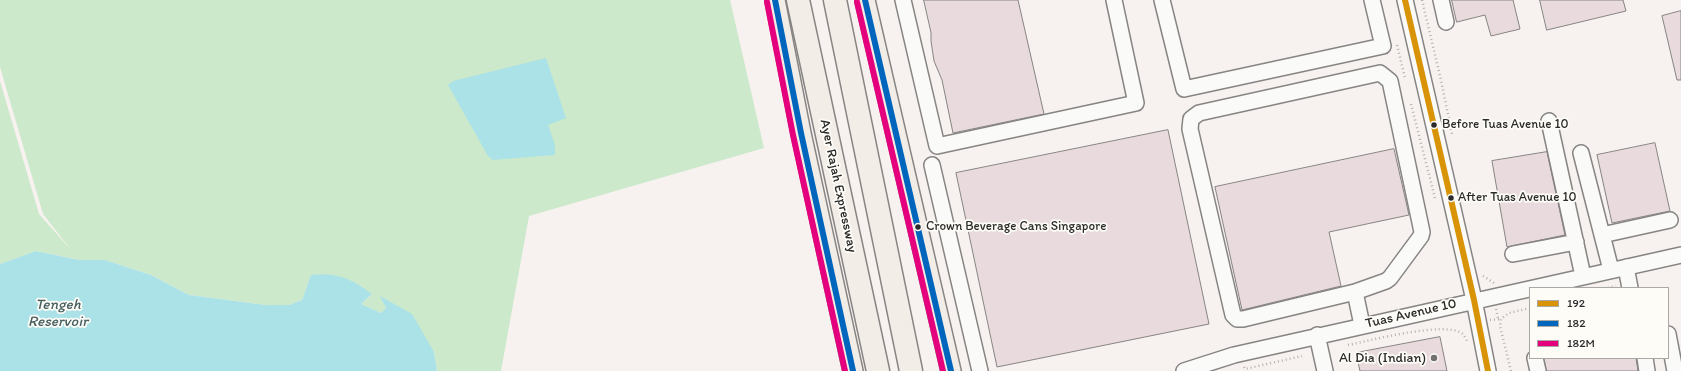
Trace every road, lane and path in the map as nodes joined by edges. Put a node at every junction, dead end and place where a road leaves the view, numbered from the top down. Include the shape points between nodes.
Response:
1 (775, 0) edge
2 (798, 0) edge
3 (835, 0) edge
4 (865, 0) edge
5 (903, 0) edge
6 (1114, 0) edge
7 (1162, 0) edge
8 (1372, 0) edge
9 (1405, 0) edge
10 (1441, 0) edge
11 (1446, 22) dead end
12 (1396, 37) dead end
13 (1406, 82) dead end
14 (1409, 97) dead end
15 (1549, 121) dead end
16 (1580, 153) dead end
17 (932, 165) dead end
18 (1436, 203) dead end
19 (1670, 220) dead end
20 (1602, 235) junction
21 (1576, 242) junction
22 (1513, 254) dead end
23 (1681, 255) edge
24 (1626, 267) junction
25 (1611, 270) junction
26 (1583, 276) junction
27 (1533, 287) edge
28 (1630, 287) edge
29 (1529, 288) edge
30 (1355, 292) junction
31 (1474, 300) junction
32 (1529, 308) edge
33 (1498, 318) dead end
34 (1501, 319) junction
35 (1362, 325) junction
36 (1317, 336) junction
37 (1669, 339) edge
38 (1469, 344) dead end
39 (1320, 351) junction
40 (1234, 354) junction
41 (1535, 359) edge
42 (1645, 359) edge
43 (854, 371) edge
44 (878, 371) edge
45 (911, 371) edge
46 (951, 371) edge
47 (980, 371) edge
48 (1184, 371) edge
49 (1325, 371) edge
50 (1488, 371) edge
51 (1511, 371) edge
52 (1538, 371) edge
53 (1647, 371) edge
54 (1675, 371) edge

1 - 43 main road via 800,133
2 - 44 highway, Ayer Rajah Expressway
3 - 45 highway
4 - 46 main road
5 - 6 street via 937,146 1136,103
7 - 8 street via 1184,90 1383,46
9 - 31 street
10 - 11 street
12 - 13 path
14 - 18 path
15 - 21 street
16 - 20 street
17 - 47 street
19 - 20 street
20 - 25 street
21 - 22 street
21 - 26 street
23 - 24 street, Tuas Avenue 10
24 - 25 street, Tuas Avenue 10
24 - 28 street
25 - 26 street, Tuas Avenue 10
26 - 27 street, Tuas Avenue 10
29 - 31 street, Tuas Avenue 10
30 - 30 street via 1237,319 1190,129 1191,118 1198,113 1374,74 1380,73 1390,81 1422,232 1390,278
30 - 35 street
31 - 35 street, Tuas Avenue 10
31 - 50 street
32 - 34 path via 1508,313
33 - 34 path
34 - 51 path via 1500,326
35 - 36 street, Tuas Avenue 10
36 - 39 street
36 - 40 street, Tuas Avenue 10
37 - 54 street
38 - 39 path via 1463,334 1450,329 1424,330
39 - 40 path via 1246,369
39 - 49 street
40 - 48 street, Tuas Avenue 10
41 - 52 street
42 - 53 street

